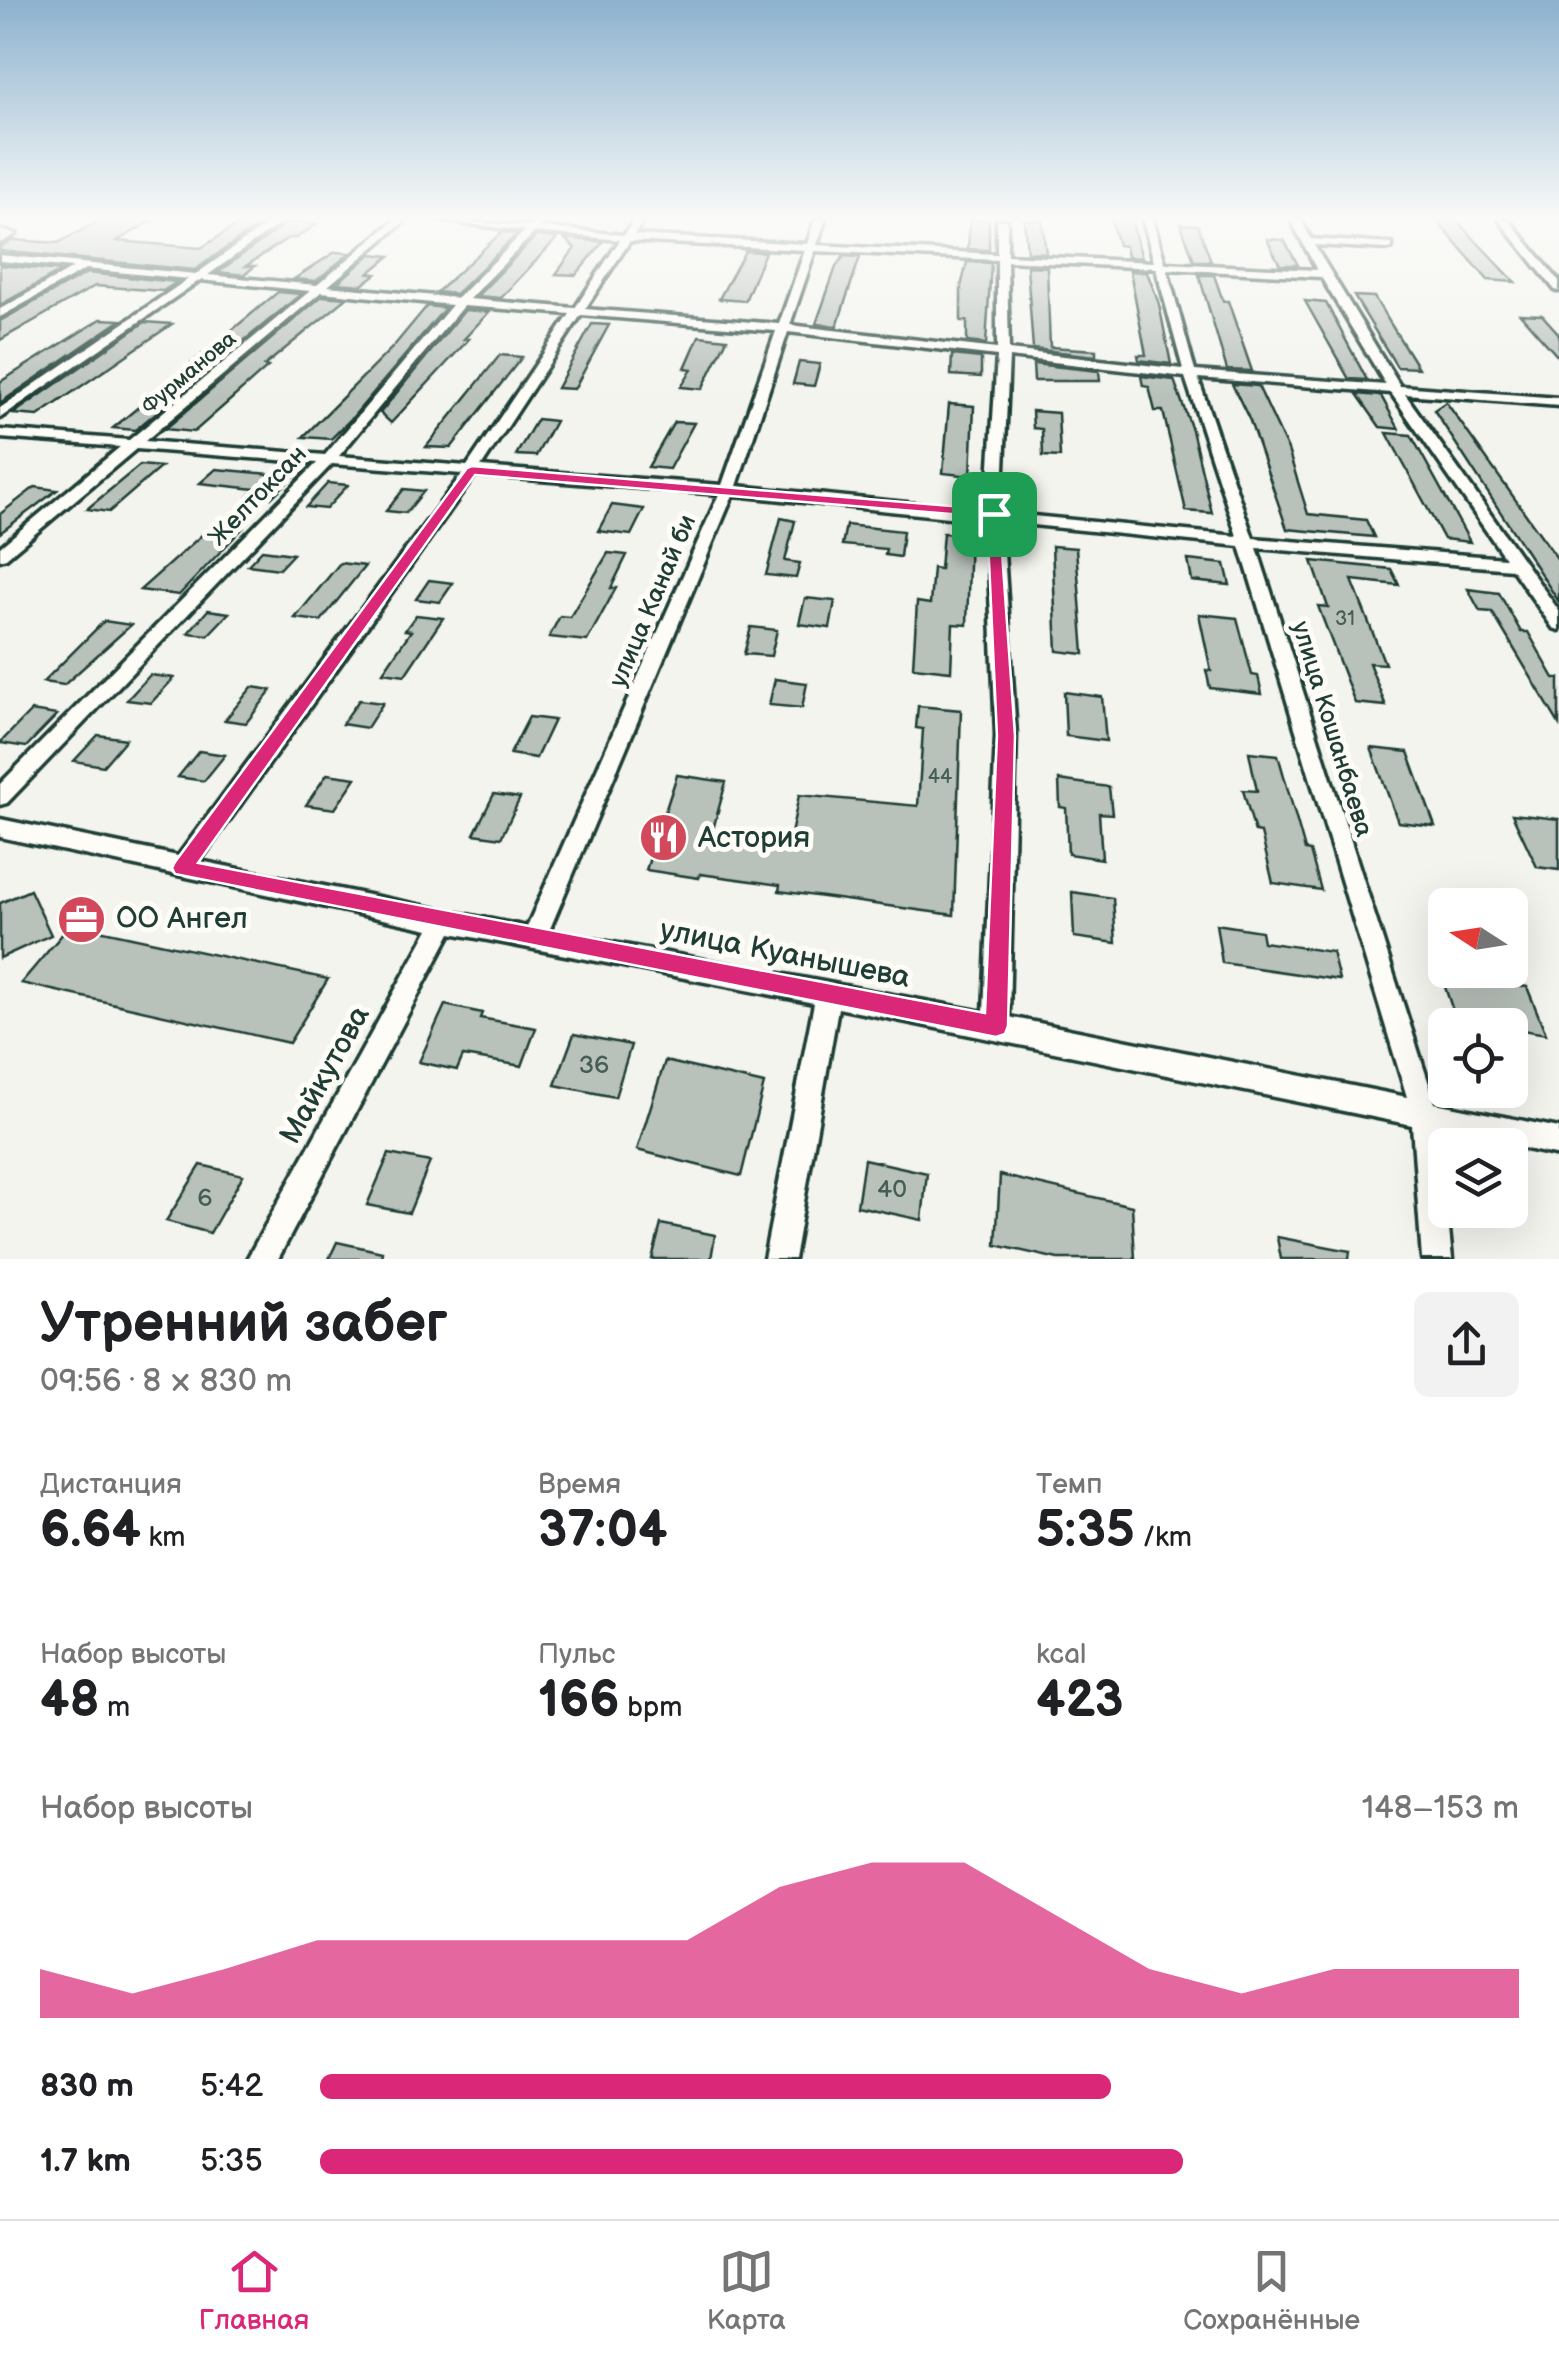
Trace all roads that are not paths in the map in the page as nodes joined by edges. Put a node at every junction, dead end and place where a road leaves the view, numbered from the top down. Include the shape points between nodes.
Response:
1 (62, 279) edge
2 (196, 279) edge
3 (205, 279) edge
4 (334, 279) edge
5 (483, 279) edge
6 (599, 279) edge
7 (801, 279) edge
8 (1005, 279) edge
9 (1166, 279) edge
10 (1327, 279) edge
11 (321, 290) junction
12 (460, 302) junction
13 (579, 309) junction
14 (0, 314) edge
15 (784, 328) junction
16 (1003, 354) junction
17 (1190, 374) junction
18 (1397, 392) junction
19 (1559, 402) edge
20 (0, 414) edge
21 (0, 434) edge
22 (132, 446) junction
23 (331, 457) junction
24 (472, 470) junction
25 (728, 490) junction
26 (994, 514) junction
27 (1248, 542) junction
28 (0, 555) edge
29 (1516, 564) junction
30 (1559, 624) edge
31 (0, 797) edge
32 (0, 828) edge
33 (182, 868) junction
34 (445, 922) junction
35 (534, 939) junction
36 (828, 996) junction
37 (996, 1026) junction
38 (1425, 1113) junction
39 (1559, 1142) edge
40 (262, 1259) edge
41 (779, 1259) edge
42 (1437, 1259) edge

1 - 14 street
2 - 20 street
3 - 11 street
4 - 11 street, Фурманова
5 - 12 street, Желтоксан
6 - 13 street
7 - 15 street, улица Канай би
8 - 16 street
9 - 17 street, улица Кошанбаева
10 - 18 street
11 - 12 street
11 - 22 street, Фурманова
12 - 13 street
12 - 23 street, Желтоксан
13 - 15 street
13 - 24 street
15 - 16 street
15 - 25 street, улица Канай би
16 - 17 street
16 - 26 street
17 - 18 street
17 - 27 street, улица Кошанбаева
18 - 19 street
18 - 29 street
21 - 22 street
22 - 23 street
22 - 28 street, Фурманова
23 - 24 street
23 - 31 street, Желтоксан
24 - 25 street
24 - 33 street
25 - 26 street
25 - 35 street, улица Канай би
26 - 27 street
26 - 37 street via 1006,736
27 - 29 street
27 - 38 street, улица Кошанбаева
29 - 30 street
32 - 33 street, улица Куанышева
33 - 34 street, улица Куанышева
34 - 35 street, улица Куанышева
34 - 40 street, Майкутова
35 - 36 street, улица Куанышева
36 - 37 street, улица Куанышева
36 - 41 street
37 - 38 street, улица Куанышева
38 - 39 street, улица Куанышева
38 - 42 street, улица Кошанбаева

